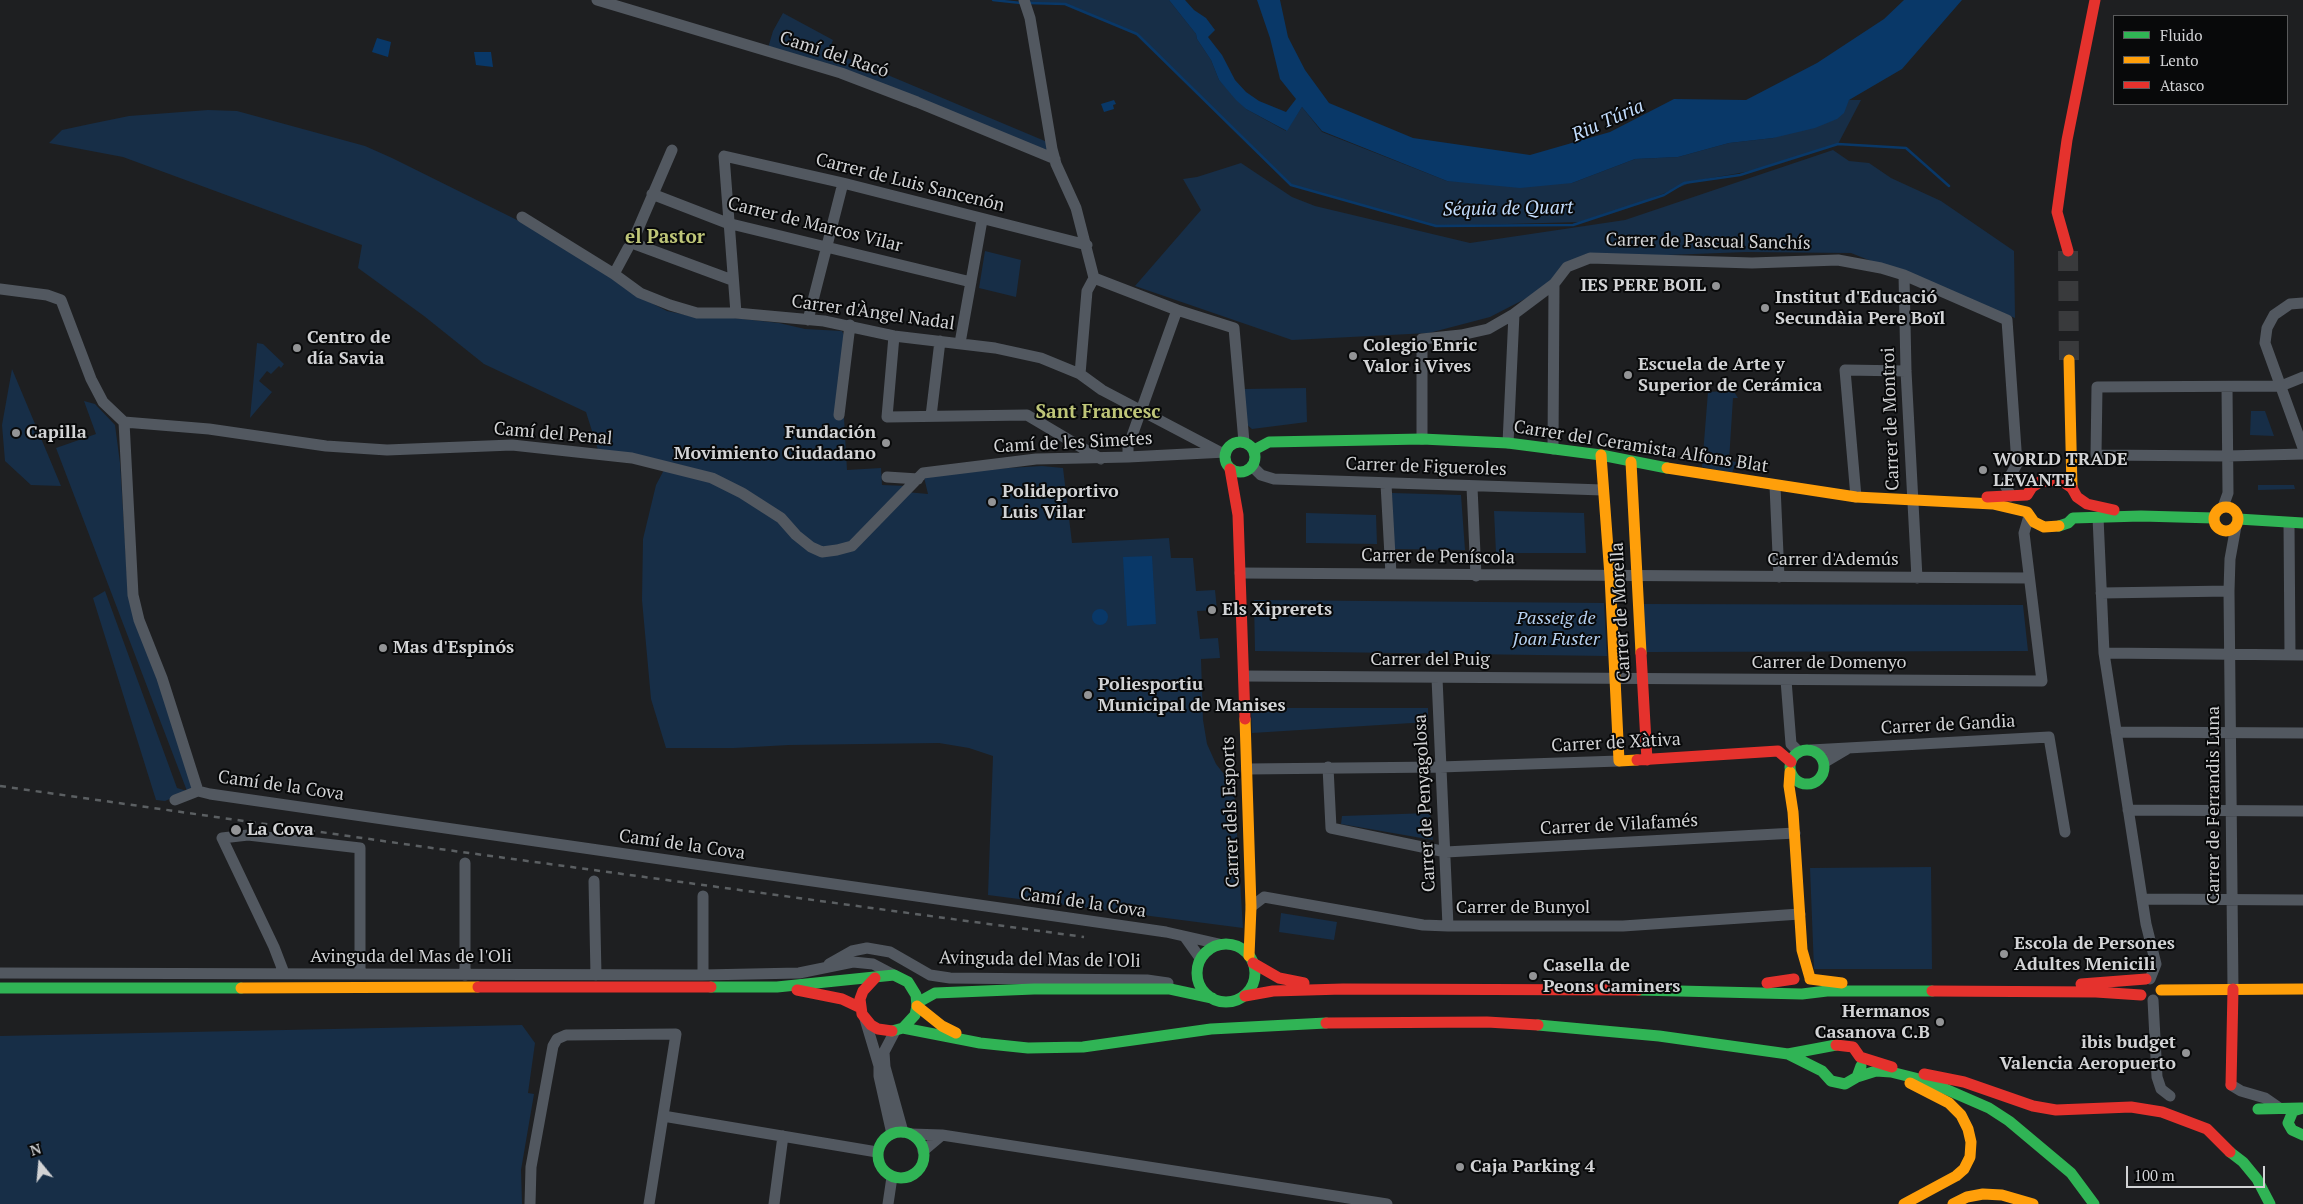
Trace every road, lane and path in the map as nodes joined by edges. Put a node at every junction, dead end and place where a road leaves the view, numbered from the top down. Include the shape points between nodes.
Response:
1 (596, 0) edge
2 (1024, 0) edge
3 (2095, 0) edge
4 (672, 150) dead end
5 (1055, 159) junction
6 (843, 183) junction
7 (652, 194) junction
8 (522, 217) dead end
9 (982, 220) junction
10 (727, 223) junction
11 (630, 246) junction
12 (1087, 246) junction
13 (826, 247) junction
14 (2068, 251) tunnel mouth
15 (614, 274) junction
16 (1904, 275) junction
17 (1094, 278) junction
18 (732, 280) junction
19 (971, 282) junction
20 (1554, 284) junction
21 (0, 289) edge
22 (2303, 303) edge
23 (1178, 310) junction
24 (736, 313) junction
25 (1514, 314) junction
26 (808, 320) junction
27 (850, 325) junction
28 (894, 336) junction
29 (940, 341) junction
30 (960, 343) junction
31 (2069, 360) tunnel mouth
32 (1906, 371) junction
33 (1080, 374) junction
34 (2303, 377) edge
35 (2281, 386) junction
36 (2227, 387) junction
37 (1142, 411) junction
38 (839, 415) dead end
39 (930, 416) junction
40 (124, 422) junction
41 (1422, 439) junction
42 (1244, 442) junction
43 (1508, 443) junction
44 (2303, 448) edge
45 (1553, 449) junction
46 (1254, 450) junction
47 (1223, 452) junction
48 (2303, 454) edge
49 (1601, 455) junction
50 (2228, 456) junction
51 (1101, 458) junction
52 (1128, 458) junction
53 (1631, 462) junction
54 (1230, 469) junction
55 (1249, 469) junction
56 (920, 476) junction
57 (887, 477) dead end
58 (1386, 484) junction
59 (1775, 486) junction
60 (1472, 487) junction
61 (1603, 490) junction
62 (2074, 493) junction
63 (2011, 496) junction
64 (1856, 497) junction
65 (1912, 501) junction
66 (1964, 504) junction
67 (2223, 507) junction
68 (1238, 514) junction
69 (2028, 514) junction
70 (2141, 516) junction
71 (2098, 517) junction
72 (2214, 518) junction
73 (2237, 523) junction
74 (2289, 523) junction
75 (2303, 523) edge
76 (1240, 573) junction
77 (1391, 574) junction
78 (1476, 576) junction
79 (1610, 576) junction
80 (1636, 576) junction
81 (1779, 577) junction
82 (1917, 578) junction
83 (2029, 578) junction
84 (2230, 591) junction
85 (2101, 593) junction
86 (2104, 653) junction
87 (2231, 654) junction
88 (2290, 655) junction
89 (2303, 655) edge
90 (1244, 676) junction
91 (1437, 678) junction
92 (1615, 679) junction
93 (1642, 679) junction
94 (1786, 680) junction
95 (2116, 732) junction
96 (2231, 733) junction
97 (2303, 733) edge
98 (1848, 748) junction
99 (1811, 750) junction
100 (1798, 752) junction
101 (1647, 760) junction
102 (1619, 761) junction
103 (1825, 762) junction
104 (1328, 767) junction
105 (1440, 767) junction
106 (1790, 767) junction
107 (1247, 769) junction
108 (1805, 785) junction
109 (198, 791) junction
110 (175, 800) dead end
111 (2128, 810) junction
112 (2232, 810) junction
113 (2303, 811) edge
114 (1793, 812) junction
115 (2065, 832) dead end
116 (1795, 833) junction
117 (1446, 852) junction
118 (465, 863) dead end
119 (594, 881) dead end
120 (703, 896) dead end
121 (2142, 899) junction
122 (2233, 900) junction
123 (2303, 900) edge
124 (1251, 908) junction
125 (1800, 914) junction
126 (1448, 926) junction
127 (1250, 929) junction
128 (1185, 938) junction
129 (1219, 944) junction
130 (1234, 945) junction
131 (1802, 950) junction
132 (1200, 958) junction
133 (1251, 959) junction
134 (821, 968) junction
135 (2, 973) edge
136 (284, 973) junction
137 (360, 974) junction
138 (465, 975) junction
139 (596, 975) junction
140 (704, 975) junction
141 (894, 975) junction
142 (875, 978) junction
143 (1810, 978) junction
144 (1795, 979) junction
145 (2148, 979) junction
146 (1183, 981) junction
147 (908, 982) junction
148 (777, 987) junction
149 (0, 988) edge
150 (1343, 989) junction
151 (1598, 989) junction
152 (2233, 989) junction
153 (2303, 989) edge
154 (2161, 990) junction
155 (959, 991) junction
156 (1802, 993) junction
157 (1244, 996) junction
158 (1212, 998) junction
159 (2147, 998) junction
160 (917, 1004) junction
161 (863, 1014) junction
162 (899, 1029) junction
163 (980, 1043) junction
164 (1830, 1048) junction
165 (1788, 1054) junction
166 (1860, 1057) junction
167 (1822, 1071) junction
168 (1891, 1072) junction
169 (1857, 1077) junction
170 (2232, 1085) joint
171 (2170, 1096) dead end
172 (2278, 1107) junction
173 (2302, 1108) edge
174 (2258, 1109) dead end
175 (663, 1116) junction
176 (907, 1133) junction
177 (892, 1134) junction
178 (2303, 1134) edge
179 (942, 1135) junction
180 (783, 1136) junction
181 (924, 1151) junction
182 (878, 1152) junction
183 (892, 1177) junction
184 (530, 1204) edge
185 (649, 1204) edge
186 (774, 1204) edge
187 (888, 1204) edge
188 (1387, 1204) edge
189 (1904, 1204) edge
190 (1953, 1204) edge
191 (2033, 1204) edge
192 (2094, 1204) edge
193 (2270, 1204) edge

1 - 5 street, Camí del Racó via 841,73
2 - 5 street
3 - 14 main road via 2074,101 2057,212
4 - 7 street
5 - 12 street via 1076,208
6 - 9 street, Carrer de Luis Sancenón
6 - 10 street, Carrer de Luis Sancenón via 724,156
6 - 13 street
7 - 10 street, Carrer de Marcos Vilar
7 - 11 street
8 - 15 street, Carrer d'Àngel Nadal
9 - 12 street, Carrer de Luis Sancenón
9 - 19 street
10 - 13 street, Carrer de Marcos Vilar
10 - 18 street
11 - 15 street
11 - 18 street
12 - 17 street
13 - 19 street, Carrer de Marcos Vilar
13 - 26 street
15 - 24 street, Carrer d'Àngel Nadal via 640,293 670,305 697,313
16 - 20 street, Carrer de Pascual Sanchís via 1838,260 1733,263 1590,258 1567,267
16 - 32 street, Carrer de Montroi
16 - 63 street, Carrer de Pascual Sanchís via 2007,320 2017,464 2005,485
17 - 23 street
17 - 33 street via 1086,291
18 - 24 street
19 - 30 street
20 - 25 street, Carrer de Pascual Sanchís
20 - 45 street
21 - 40 street via 61,300 91,379 103,402
22 - 35 street via 2290,304 2274,315 2267,328 2265,343
23 - 37 street
23 - 42 street via 1234,328
24 - 26 street, Carrer d'Àngel Nadal
25 - 41 street, Carrer de Pascual Sanchís via 1488,330 1422,339
25 - 43 street
26 - 27 street, Carrer d'Àngel Nadal
27 - 28 street, Carrer d'Àngel Nadal
27 - 38 street
28 - 29 street, Carrer d'Àngel Nadal
28 - 39 street via 887,417
29 - 30 street, Carrer d'Àngel Nadal
29 - 39 street
30 - 33 street, Carrer d'Àngel Nadal via 1040,358
31 - 62 main road
32 - 64 street via 1844,370
32 - 65 street, Carrer de Montroi
33 - 37 street, Carrer d'Àngel Nadal
34 - 35 street
35 - 36 street
35 - 44 street
36 - 50 street
36 - 50 street via 2097,387 2096,456
37 - 47 street, Carrer d'Àngel Nadal
37 - 52 street via 1128,446
39 - 51 street via 1027,415
40 - 56 street, Camí del Penal via 387,450 512,445 632,458 712,478 742,492 781,518 811,547 822,552 852,546
40 - 109 street via 133,594
41 - 43 main road, Carrer del Ceramista Alfons Blat
41 - 46 main road, Carrer del Ceramista Alfons Blat via 1269,442
42 - 46 main road
42 - 47 main road via 1232,443
43 - 45 main road, Carrer del Ceramista Alfons Blat
45 - 49 main road, Carrer del Ceramista Alfons Blat
46 - 55 main road via 1255,460
47 - 52 street, Camí de les Simetes
47 - 54 main road
48 - 50 street
49 - 53 main road, Carrer del Ceramista Alfons Blat
49 - 61 main road, Carrer de Morella
50 - 67 street via 2228,493
51 - 52 street, Camí de les Simetes
51 - 56 street, Camí de les Simetes via 1036,459
53 - 59 main road, Carrer del Ceramista Alfons Blat
53 - 80 main road, Carrer de Morella
54 - 55 main road
54 - 68 main road, Carrer dels Esports
55 - 58 street, Carrer de Figueroles via 1274,479
55 - 68 main road, Carrer dels Esports
56 - 57 street, Camí de les Simetes
58 - 60 street, Carrer de Figueroles
58 - 77 street
59 - 64 main road, Carrer del Ceramista Alfons Blat
59 - 81 street
60 - 61 street, Carrer de Figueroles
60 - 78 street
61 - 79 main road, Carrer de Morella
62 - 63 main road, Carrer del Ceramista Alfons Blat via 2063,482 2051,480 2040,482 2027,495
62 - 70 main road via 2086,504
63 - 66 main road, Carrer del Ceramista Alfons Blat via 1992,496
64 - 65 main road, Carrer del Ceramista Alfons Blat
65 - 66 main road, Carrer del Ceramista Alfons Blat
65 - 82 street, Carrer de Montroi
66 - 69 main road, Carrer del Ceramista Alfons Blat via 1992,504
67 - 72 main road
67 - 73 main road via 2234,510
68 - 76 main road, Carrer dels Esports
69 - 71 main road, Carrer del Ceramista Alfons Blat via 2044,527 2057,527 2073,518
69 - 83 street via 2024,533
70 - 71 main road, Carrer del Ceramista Alfons Blat
70 - 72 main road
71 - 85 street
72 - 73 main road via 2221,530 2228,531
73 - 74 main road
73 - 84 street, Carrer de Ferrandis Luna via 2230,559
74 - 75 main road
74 - 88 street
76 - 77 street, Carrer de Peníscola
76 - 90 main road, Carrer dels Esports
77 - 78 street, Carrer de Peníscola
78 - 79 street, Carrer de Peníscola
79 - 80 street, Carrer de Peníscola
79 - 92 main road, Carrer de Morella
80 - 81 street, Carrer d'Ademús
80 - 93 main road, Carrer de Morella
81 - 82 street, Carrer d'Ademús
82 - 83 street, Carrer d'Ademús
83 - 94 street, Carrer de Domenyo via 2042,681
84 - 85 street
84 - 87 street, Carrer de Ferrandis Luna
85 - 86 street
86 - 87 street
86 - 95 street
87 - 88 street
87 - 96 street, Carrer de Ferrandis Luna
88 - 89 street
90 - 91 street, Carrer del Puig
90 - 107 main road, Carrer dels Esports
91 - 92 street, Carrer del Puig
91 - 105 street, Carrer de Penyagolosa
92 - 93 street, Carrer de Domenyo
92 - 102 main road, Carrer de Morella
93 - 94 street, Carrer de Domenyo
93 - 101 main road, Carrer de Morella
94 - 100 street via 1791,744
95 - 96 street
95 - 111 street
96 - 97 street
96 - 112 street, Carrer de Ferrandis Luna
98 - 99 street, Carrer de Gandia
98 - 103 street, Carrer de Gandia
98 - 115 street, Carrer de Gandia via 2050,736
99 - 100 main road
99 - 103 main road via 1820,754
100 - 106 main road
101 - 102 main road, Carrer de Xàtiva
101 - 106 main road, Carrer de Xàtiva via 1778,751
102 - 105 street, Carrer de Xàtiva
103 - 108 main road via 1824,774 1816,783
104 - 105 street, Carrer de Xàtiva
104 - 107 street, Carrer de Xàtiva
104 - 117 street, Carrer de Vilafamés via 1331,828
105 - 117 street, Carrer de Penyagolosa
106 - 108 main road via 1796,781
106 - 114 main road
107 - 124 main road, Carrer dels Esports
108 - 114 main road via 1797,796
109 - 110 street, Camí de la Cova
109 - 128 street, Camí de la Cova via 1166,932
111 - 112 street
111 - 121 street
112 - 113 street
112 - 122 street, Carrer de Ferrandis Luna
114 - 116 main road
116 - 117 street, Carrer de Vilafamés
116 - 125 main road
117 - 126 street, Carrer de Penyagolosa
118 - 138 street
119 - 139 street
120 - 140 street
121 - 122 street
121 - 145 street via 2156,964
122 - 123 street
122 - 152 street, Carrer de Ferrandis Luna
124 - 126 street, Carrer de Bunyol via 1264,897 1423,925
124 - 127 main road, Carrer dels Esports
125 - 126 street, Carrer de Bunyol via 1623,926
125 - 131 main road
127 - 130 main road
127 - 133 main road, Carrer dels Esports
128 - 129 street, Camí de la Cova
128 - 132 street
129 - 130 main road
129 - 132 main road
130 - 133 main road
131 - 143 main road
131 - 144 main road
132 - 146 main road
133 - 150 main road via 1279,978
133 - 157 main road via 1256,977
134 - 140 street, Avinguda del Mas de l'Oli via 798,973
134 - 141 street, Avinguda del Mas de l'Oli via 853,962 873,964
134 - 146 street, Avinguda del Mas de l'Oli via 852,951 867,948 890,952 930,975 950,978
135 - 136 street, Avinguda del Mas de l'Oli
136 - 137 street, Avinguda del Mas de l'Oli
136 - 137 street via 222,838 248,835 360,848
137 - 138 street, Avinguda del Mas de l'Oli
138 - 139 street, Avinguda del Mas de l'Oli
139 - 140 street, Avinguda del Mas de l'Oli
141 - 142 main road via 884,974
141 - 147 main road
142 - 148 main road
142 - 161 main road via 863,991
143 - 144 main road via 1801,975
143 - 145 main road via 1836,983 2064,987
143 - 156 main road via 1811,988
144 - 151 main road via 1780,983 1668,984
144 - 156 main road via 1793,985
145 - 154 main road via 2157,980
145 - 159 main road via 2140,986
146 - 155 main road
146 - 158 main road
146 - 158 main road via 1200,987
147 - 155 main road
147 - 160 main road
148 - 149 main road
148 - 161 main road via 842,999
150 - 151 main road
150 - 157 main road via 1273,991
151 - 156 main road
152 - 153 main road
152 - 154 main road
152 - 170 main road, Carrer de Ferrandis Luna
154 - 159 main road via 2159,996
155 - 160 main road via 935,993
156 - 159 main road via 2096,992
157 - 158 main road via 1232,1002
159 - 171 street via 2157,1076 2162,1089
160 - 162 main road via 910,1022
160 - 163 main road via 942,1026
161 - 162 main road via 878,1029
161 - 177 street via 879,1066
162 - 163 main road
162 - 176 street via 884,1052
163 - 165 main road via 1028,1048 1083,1047 1221,1028 1354,1021 1487,1022 1650,1035
164 - 165 main road
164 - 166 main road via 1841,1044 1853,1047
164 - 167 main road via 1822,1058
165 - 167 main road
166 - 169 main road
166 - 193 main road via 1882,1065 1964,1082 2033,1106 2056,1110 2131,1107 2190,1121 2208,1129 2243,1162 2257,1179
167 - 169 main road via 1831,1081 1845,1084
168 - 169 main road via 1876,1071
168 - 189 main road via 1948,1103 1961,1115 1971,1142 1970,1157 1964,1169
168 - 192 main road via 1961,1094 2009,1121 2071,1173
170 - 172 street via 2265,1098
172 - 173 main road
172 - 174 main road
173 - 178 main road via 2290,1114 2288,1123 2292,1130
175 - 180 street
175 - 184 street via 676,1034 566,1035 557,1039 530,1168
175 - 185 street
176 - 177 main road
176 - 179 street
176 - 181 main road via 921,1144
177 - 182 main road via 880,1144
179 - 181 street
179 - 188 street
180 - 182 street
180 - 186 street
181 - 183 main road via 915,1173
182 - 183 main road via 880,1167
183 - 187 street
190 - 191 main road via 1983,1194 2002,1195

